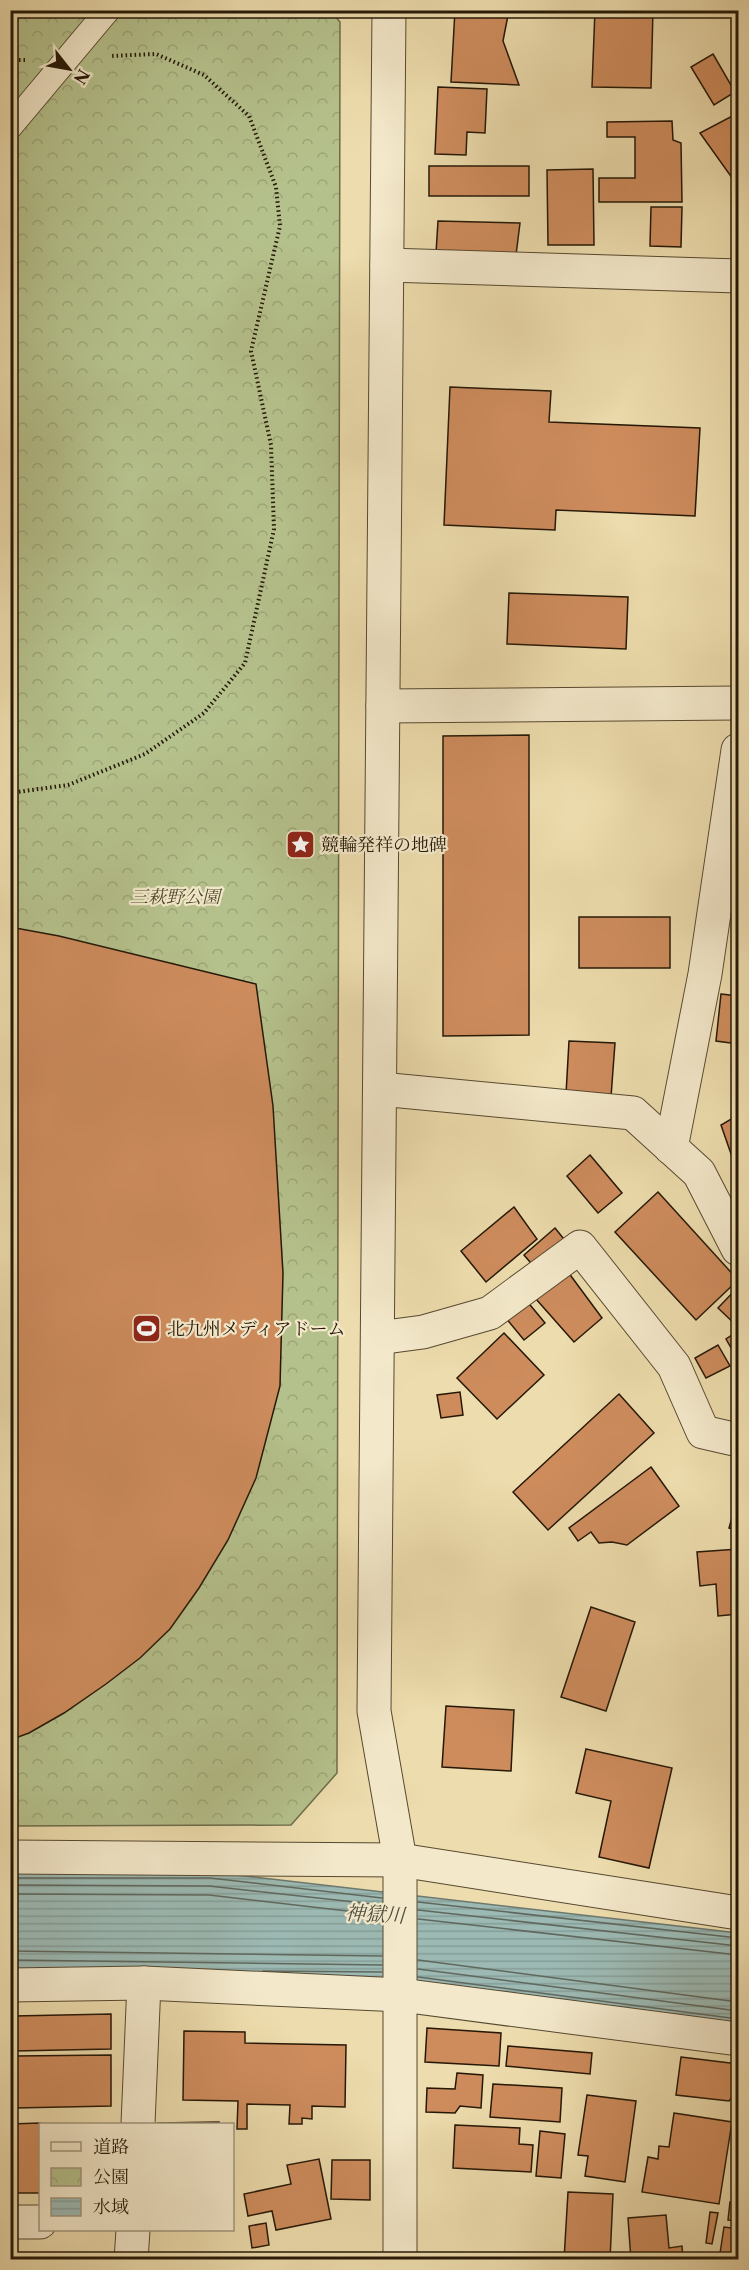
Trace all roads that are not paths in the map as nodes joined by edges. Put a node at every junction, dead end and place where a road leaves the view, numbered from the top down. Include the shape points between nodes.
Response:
1 (108, 10) edge
2 (389, 10) edge
3 (10, 127) edge
4 (387, 265) junction
5 (738, 276) edge
6 (738, 703) edge
7 (383, 706) junction
8 (738, 750) edge
9 (380, 1089) junction
10 (671, 1148) junction
11 (738, 1249) edge
12 (378, 1338) junction
13 (738, 1440) edge
14 (10, 1857) edge
15 (400, 1860) junction
16 (738, 1913) edge
17 (144, 1983) junction
18 (10, 1985) edge
19 (401, 1995) junction
20 (738, 2039) edge
21 (138, 2123) edge
22 (10, 2222) edge
23 (39, 2222) edge
24 (133, 2231) edge
25 (130, 2259) edge
26 (400, 2259) edge

1 - 3 street
2 - 4 street
4 - 5 street
4 - 7 street
6 - 7 street
7 - 9 street
8 - 10 street via 705,974
9 - 10 street via 633,1113
9 - 12 street
10 - 11 street via 699,1173
12 - 13 street via 423,1332 490,1313 580,1247 674,1366 703,1432
12 - 15 street via 374,1711
14 - 15 street
15 - 16 street
15 - 19 street
17 - 18 street
17 - 19 street
17 - 21 street
19 - 20 street
19 - 26 street
22 - 23 street
24 - 25 street

